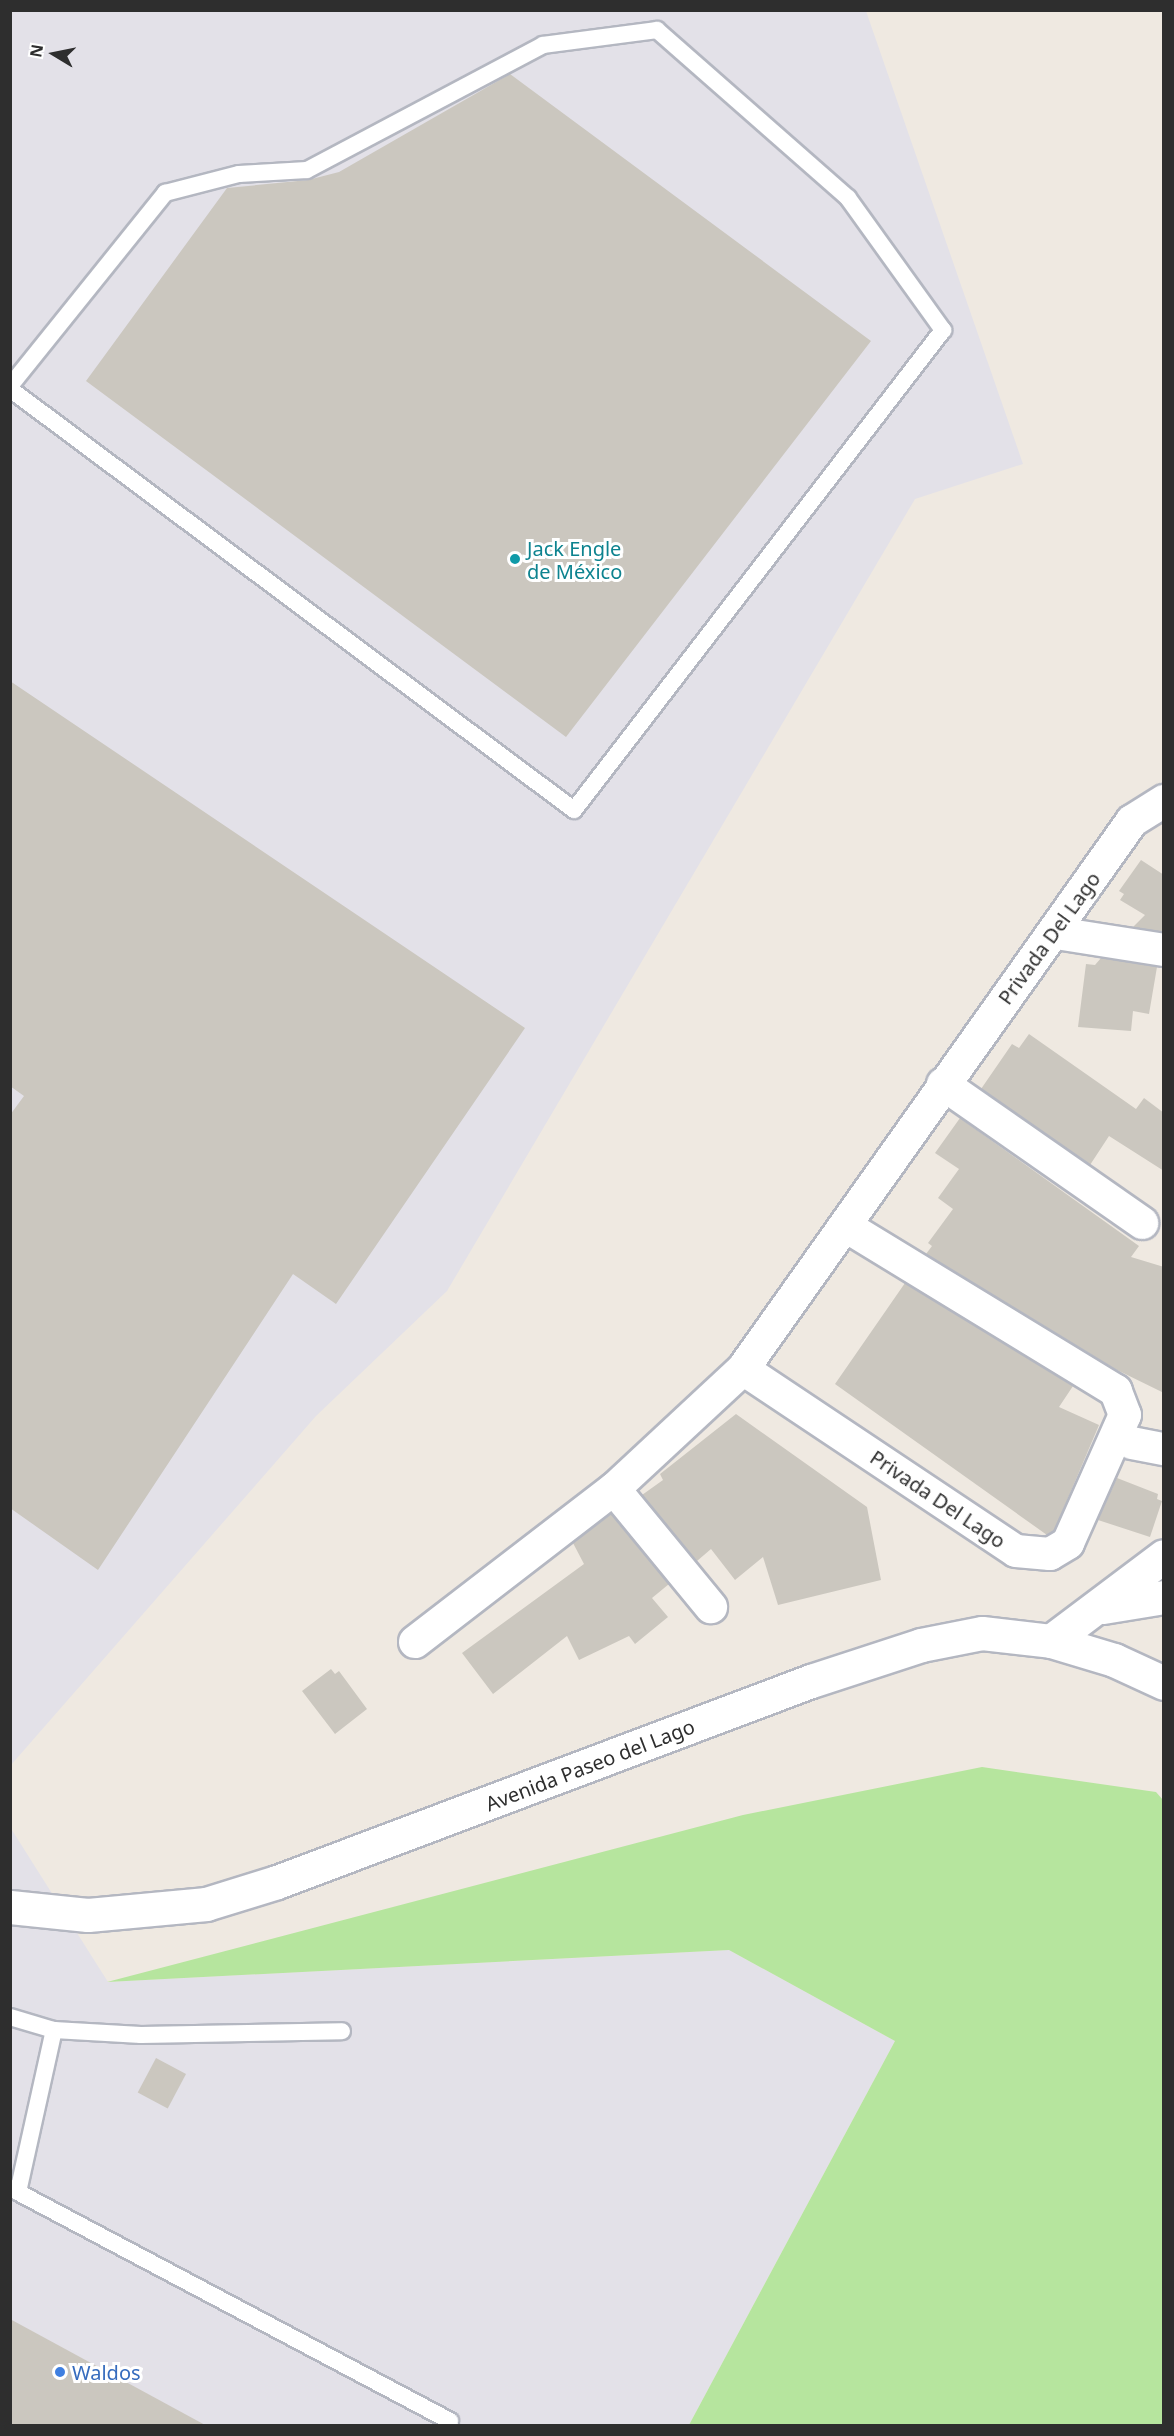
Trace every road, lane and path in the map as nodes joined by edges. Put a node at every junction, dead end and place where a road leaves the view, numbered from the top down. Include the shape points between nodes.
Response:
1 (10, 387) edge
2 (1164, 801) edge
3 (1056, 933) junction
4 (1164, 950) edge
5 (943, 1084) junction
6 (1142, 1223) dead end
7 (846, 1226) junction
8 (742, 1369) junction
9 (1132, 1443) dead end
10 (1164, 1449) edge
11 (614, 1489) junction
12 (1164, 1556) edge
13 (1164, 1597) edge
14 (711, 1607) dead end
15 (1097, 1608) junction
16 (1051, 1641) junction
17 (415, 1642) dead end
18 (1164, 1683) edge
19 (10, 1908) edge
20 (10, 2016) edge
21 (54, 2030) junction
22 (342, 2031) dead end
23 (14, 2190) edge
24 (450, 2421) dead end

1 - 1 lane via 574,810 943,330 848,198 657,30 543,45 307,170 239,174 165,193
2 - 3 street, Privada Del Lago via 1132,821
3 - 4 street
3 - 5 street, Privada Del Lago
5 - 6 street
5 - 7 street, Privada Del Lago
7 - 8 street, Privada Del Lago
7 - 8 street, Privada Del Lago via 1116,1391 1125,1415 1068,1543 1050,1554 1016,1551
8 - 11 street, Privada Del Lago
9 - 10 street
11 - 14 street
11 - 17 street, Privada Del Lago
12 - 15 main road
13 - 15 main road
15 - 16 main road
16 - 18 main road, Avenida Paseo del Lago via 1114,1660
16 - 19 main road, Avenida Paseo del Lago via 982,1633 921,1645 811,1681 277,1882 206,1904 88,1915
20 - 21 lane
21 - 22 lane via 141,2035
21 - 23 lane
23 - 24 lane

